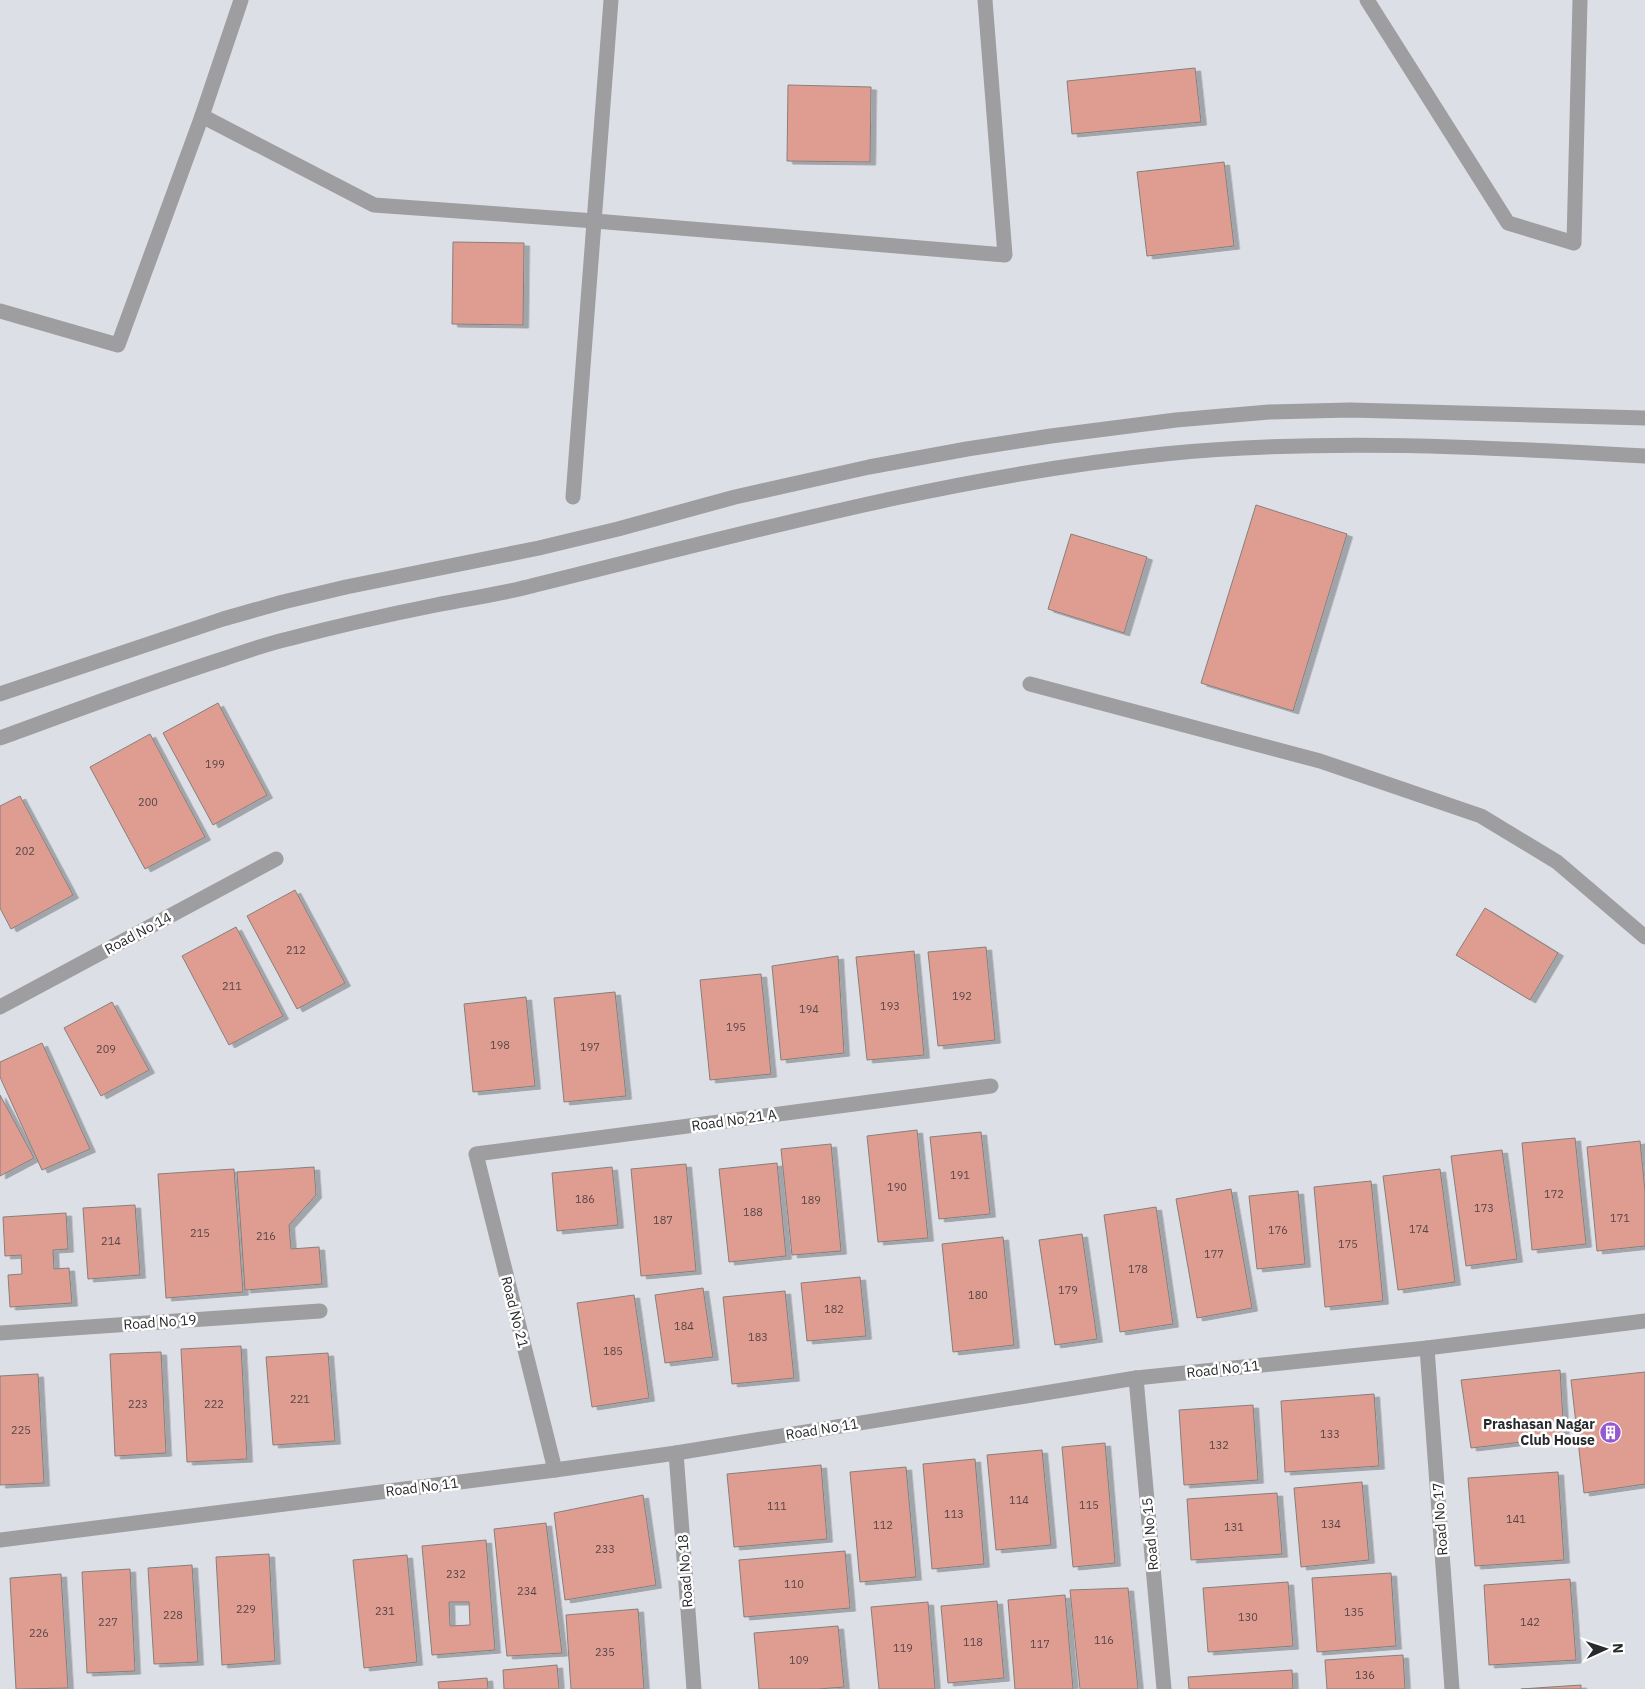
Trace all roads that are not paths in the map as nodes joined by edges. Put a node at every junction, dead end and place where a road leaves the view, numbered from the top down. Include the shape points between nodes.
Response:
1 (241, 0) edge
2 (611, 0) edge
3 (985, 0) edge
4 (1367, 0) edge
5 (1580, 0) edge
6 (202, 116) junction
7 (595, 221) junction
8 (0, 311) edge
9 (1645, 418) edge
10 (1645, 456) edge
11 (573, 497) dead end
12 (1030, 684) dead end
13 (0, 694) edge
14 (0, 738) edge
15 (276, 859) dead end
16 (1645, 937) edge
17 (0, 1007) edge
18 (991, 1086) dead end
19 (476, 1154) joint
20 (320, 1311) dead end
21 (1645, 1321) edge
22 (0, 1333) edge
23 (1427, 1348) junction
24 (1136, 1378) junction
25 (676, 1453) junction
26 (555, 1470) junction
27 (0, 1540) edge
28 (694, 1689) edge
29 (1164, 1689) edge
30 (1452, 1689) edge

1 - 6 street
2 - 7 street
3 - 7 street via 1005,255
4 - 5 street via 1508,223 1574,243
6 - 7 street via 374,205
6 - 8 street via 118,345
7 - 11 street
9 - 13 street via 1350,410 1269,412 1176,420 958,451 830,475 539,548 283,602
10 - 14 street via 1369,444 1254,447 1163,454 943,488 528,587 283,640 173,675
12 - 16 street via 1320,761 1481,816 1557,862
15 - 17 street, Road No 14
18 - 19 street, Road No 21 A
19 - 26 street, Road No 21
20 - 22 street, Road No 19
21 - 23 street, Road No 11
23 - 24 street, Road No 11
23 - 30 street, Road No 17
24 - 25 street, Road No 11
24 - 29 street, Road No 15
25 - 26 street, Road No 11
25 - 28 street, Road No 18
26 - 27 street, Road No 11

